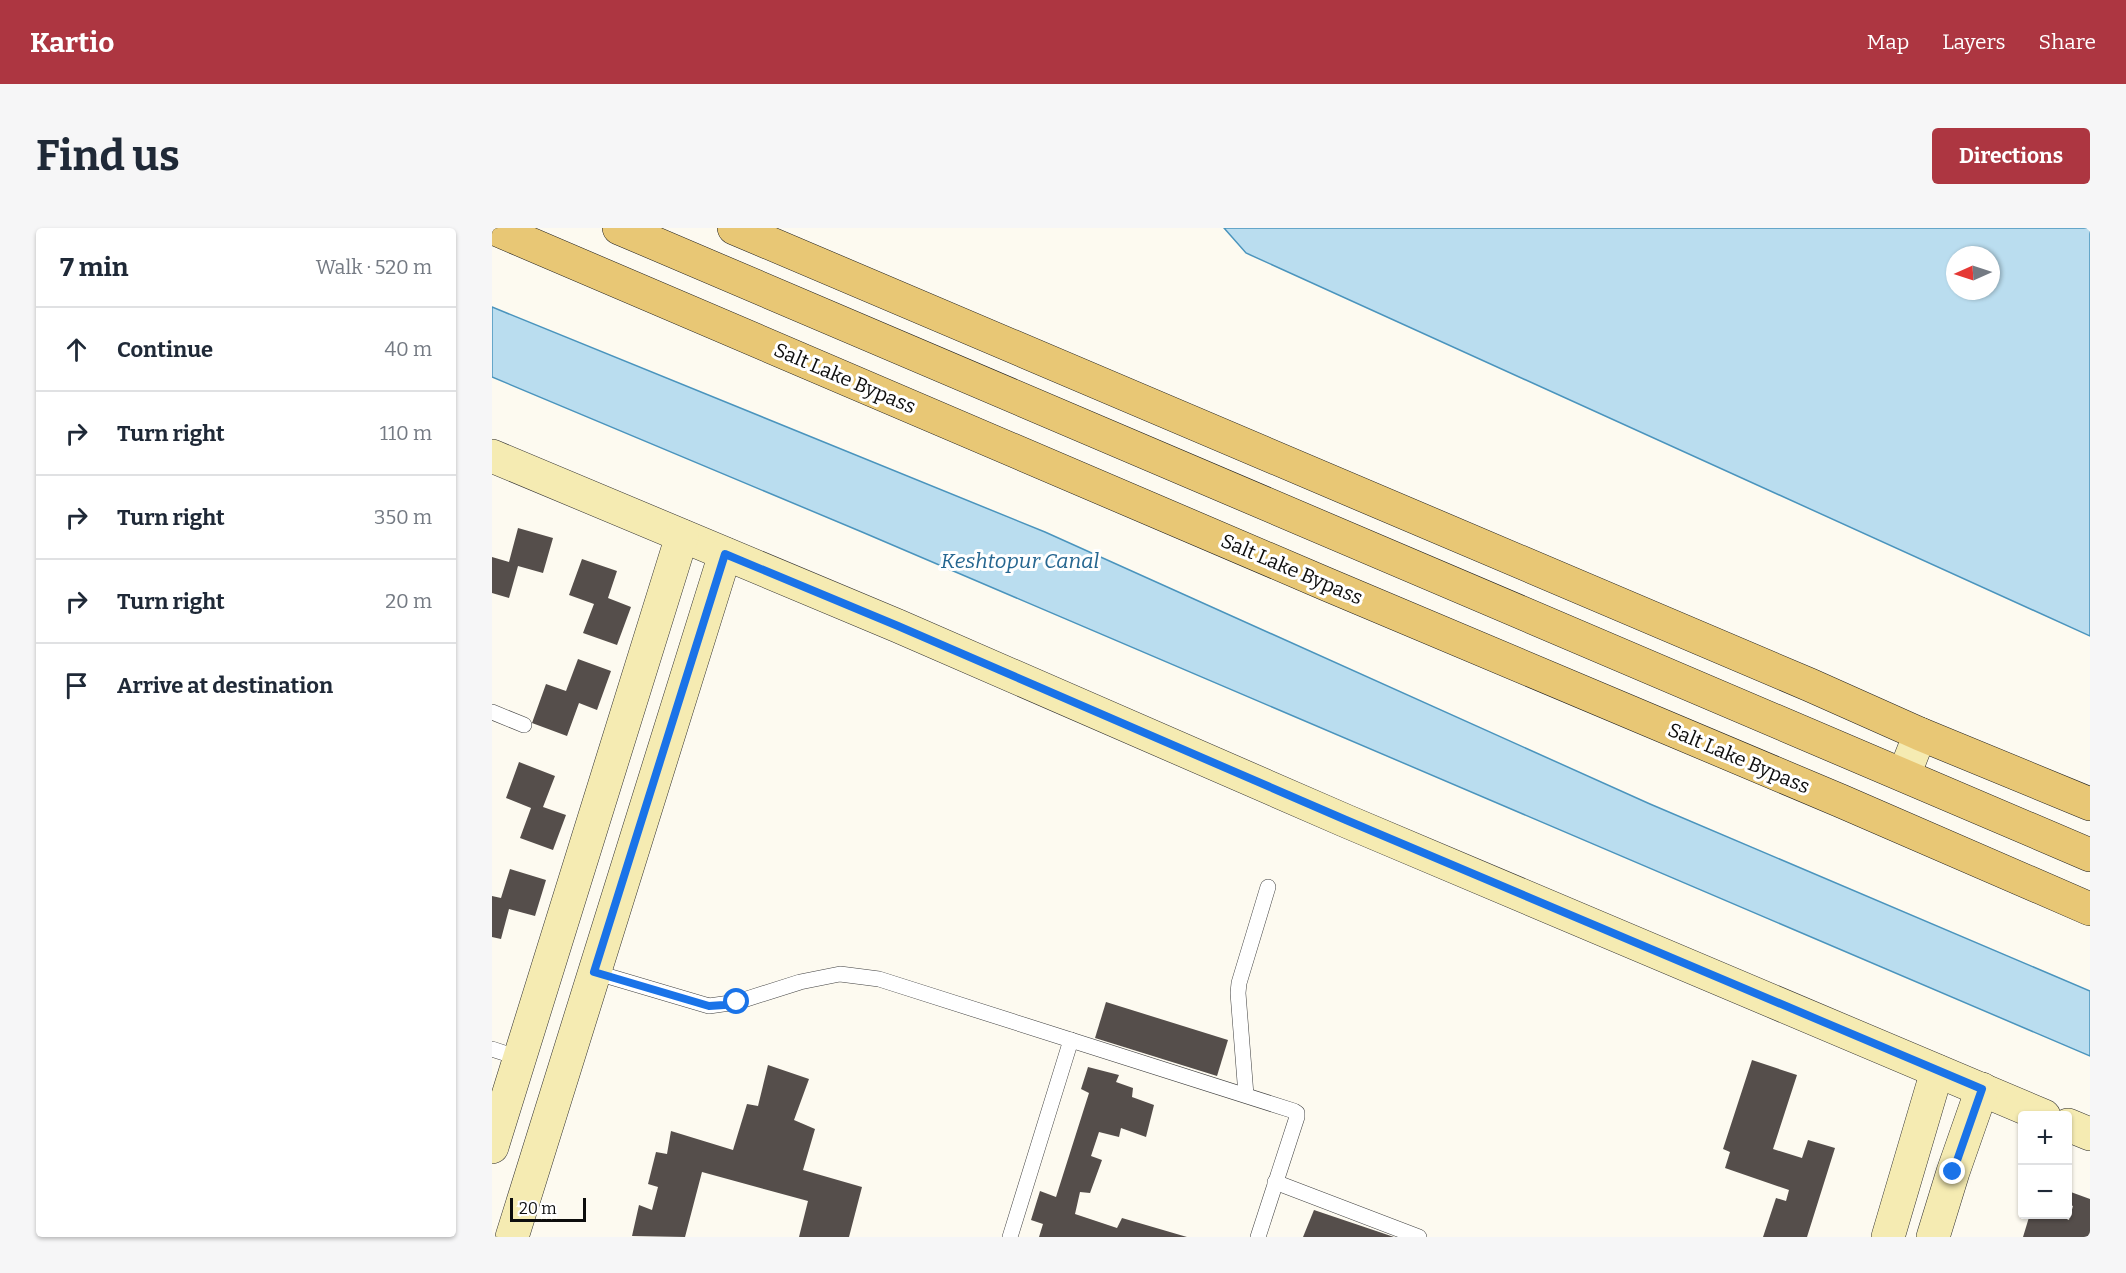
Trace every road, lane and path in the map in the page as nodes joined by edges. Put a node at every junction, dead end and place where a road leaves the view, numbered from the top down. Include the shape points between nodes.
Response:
1 (493, 228) edge
2 (619, 228) edge
3 (734, 228) edge
4 (492, 456) edge
5 (682, 536) junction
6 (725, 554) junction
7 (492, 712) edge
8 (524, 724) dead end
9 (1920, 734) junction
10 (1904, 775) junction
11 (2090, 804) edge
12 (585, 849) junction
13 (2090, 855) edge
14 (628, 864) junction
15 (1268, 887) dead end
16 (2090, 909) edge
17 (594, 972) junction
18 (1071, 1040) junction
19 (506, 1053) edge
20 (1937, 1071) junction
21 (1982, 1089) junction
22 (1246, 1095) junction
23 (2033, 1111) edge
24 (2072, 1127) edge
25 (2090, 1134) edge
26 (492, 1147) edge
27 (1275, 1182) junction
28 (507, 1222) edge
29 (1010, 1237) edge
30 (1258, 1237) edge
31 (1419, 1237) edge
32 (1888, 1237) edge
33 (1933, 1237) edge

1 - 16 main road, Salt Lake Bypass
2 - 10 main road
3 - 9 main road
4 - 5 street
5 - 6 street
5 - 12 street
6 - 14 street
6 - 20 street
7 - 8 lane
9 - 10 street
9 - 11 main road
10 - 13 main road
12 - 14 street
12 - 19 street
14 - 17 street
15 - 22 lane via 1239,983
17 - 18 lane via 709,1006 840,974 879,979
17 - 28 street
18 - 22 lane
18 - 29 lane
19 - 26 street
20 - 21 street
20 - 32 street
21 - 23 street
21 - 33 street
22 - 27 lane via 1298,1113
24 - 25 street
27 - 30 lane
27 - 31 lane

